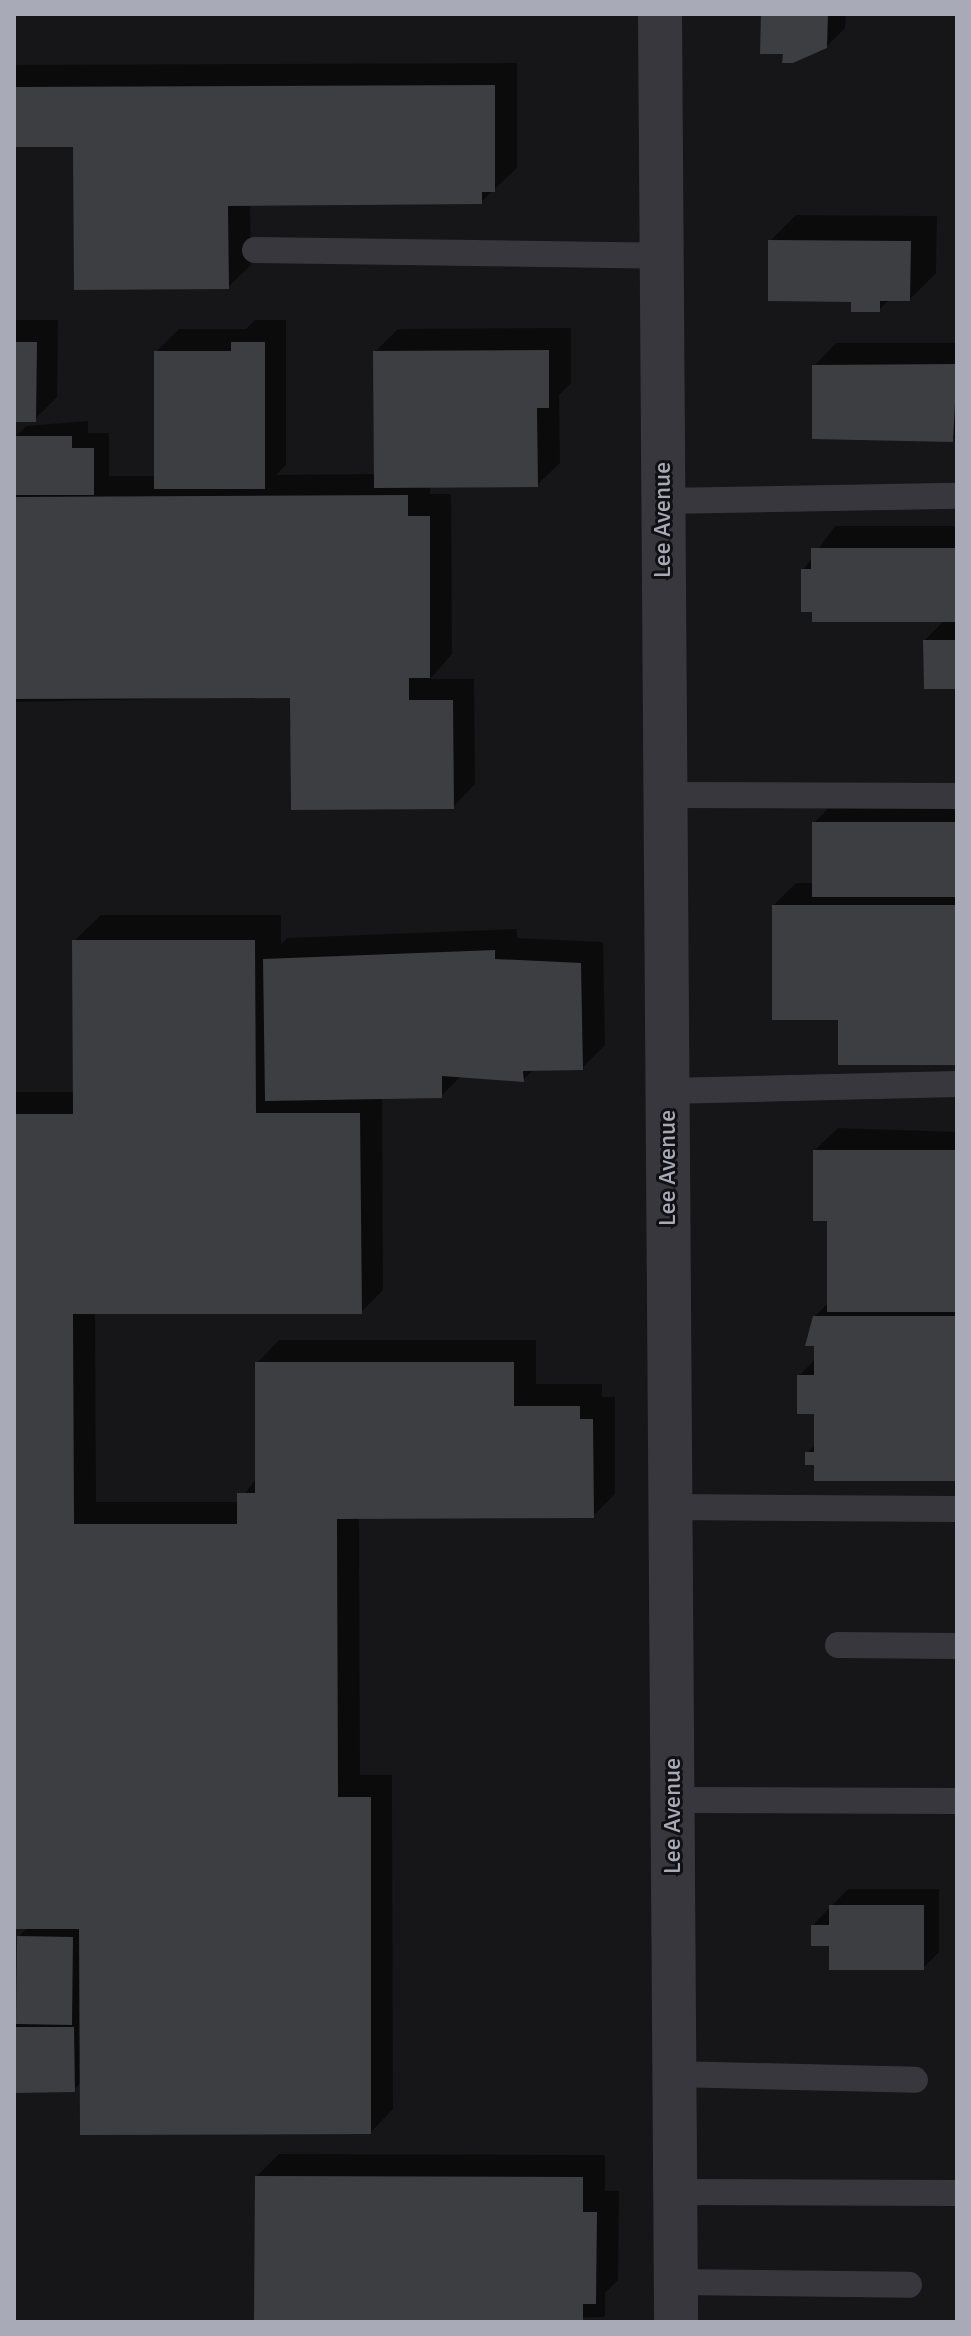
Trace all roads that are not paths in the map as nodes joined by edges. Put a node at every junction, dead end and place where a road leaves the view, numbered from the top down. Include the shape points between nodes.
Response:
1 (660, 14) edge
2 (255, 250) dead end
3 (662, 256) junction
4 (957, 496) edge
5 (663, 501) junction
6 (665, 795) junction
7 (957, 796) edge
8 (957, 1084) edge
9 (667, 1091) junction
10 (671, 1507) junction
11 (957, 1509) edge
12 (838, 1645) dead end
13 (957, 1646) edge
14 (672, 1800) junction
15 (957, 1801) edge
16 (675, 2074) junction
17 (915, 2080) dead end
18 (675, 2192) junction
19 (957, 2193) edge
20 (909, 2285) dead end
21 (676, 2302) edge

1 - 3 street, Lee Avenue
2 - 3 lane
3 - 5 street, Lee Avenue
4 - 5 lane
5 - 6 street, Lee Avenue
6 - 7 lane
6 - 9 street, Lee Avenue
8 - 9 lane
9 - 10 street, Lee Avenue
10 - 11 lane
10 - 14 street, Lee Avenue
12 - 13 lane
14 - 15 lane
14 - 16 street, Lee Avenue
16 - 17 lane
16 - 18 street, Lee Avenue
18 - 19 lane
18 - 21 street, Lee Avenue
20 - 21 lane

